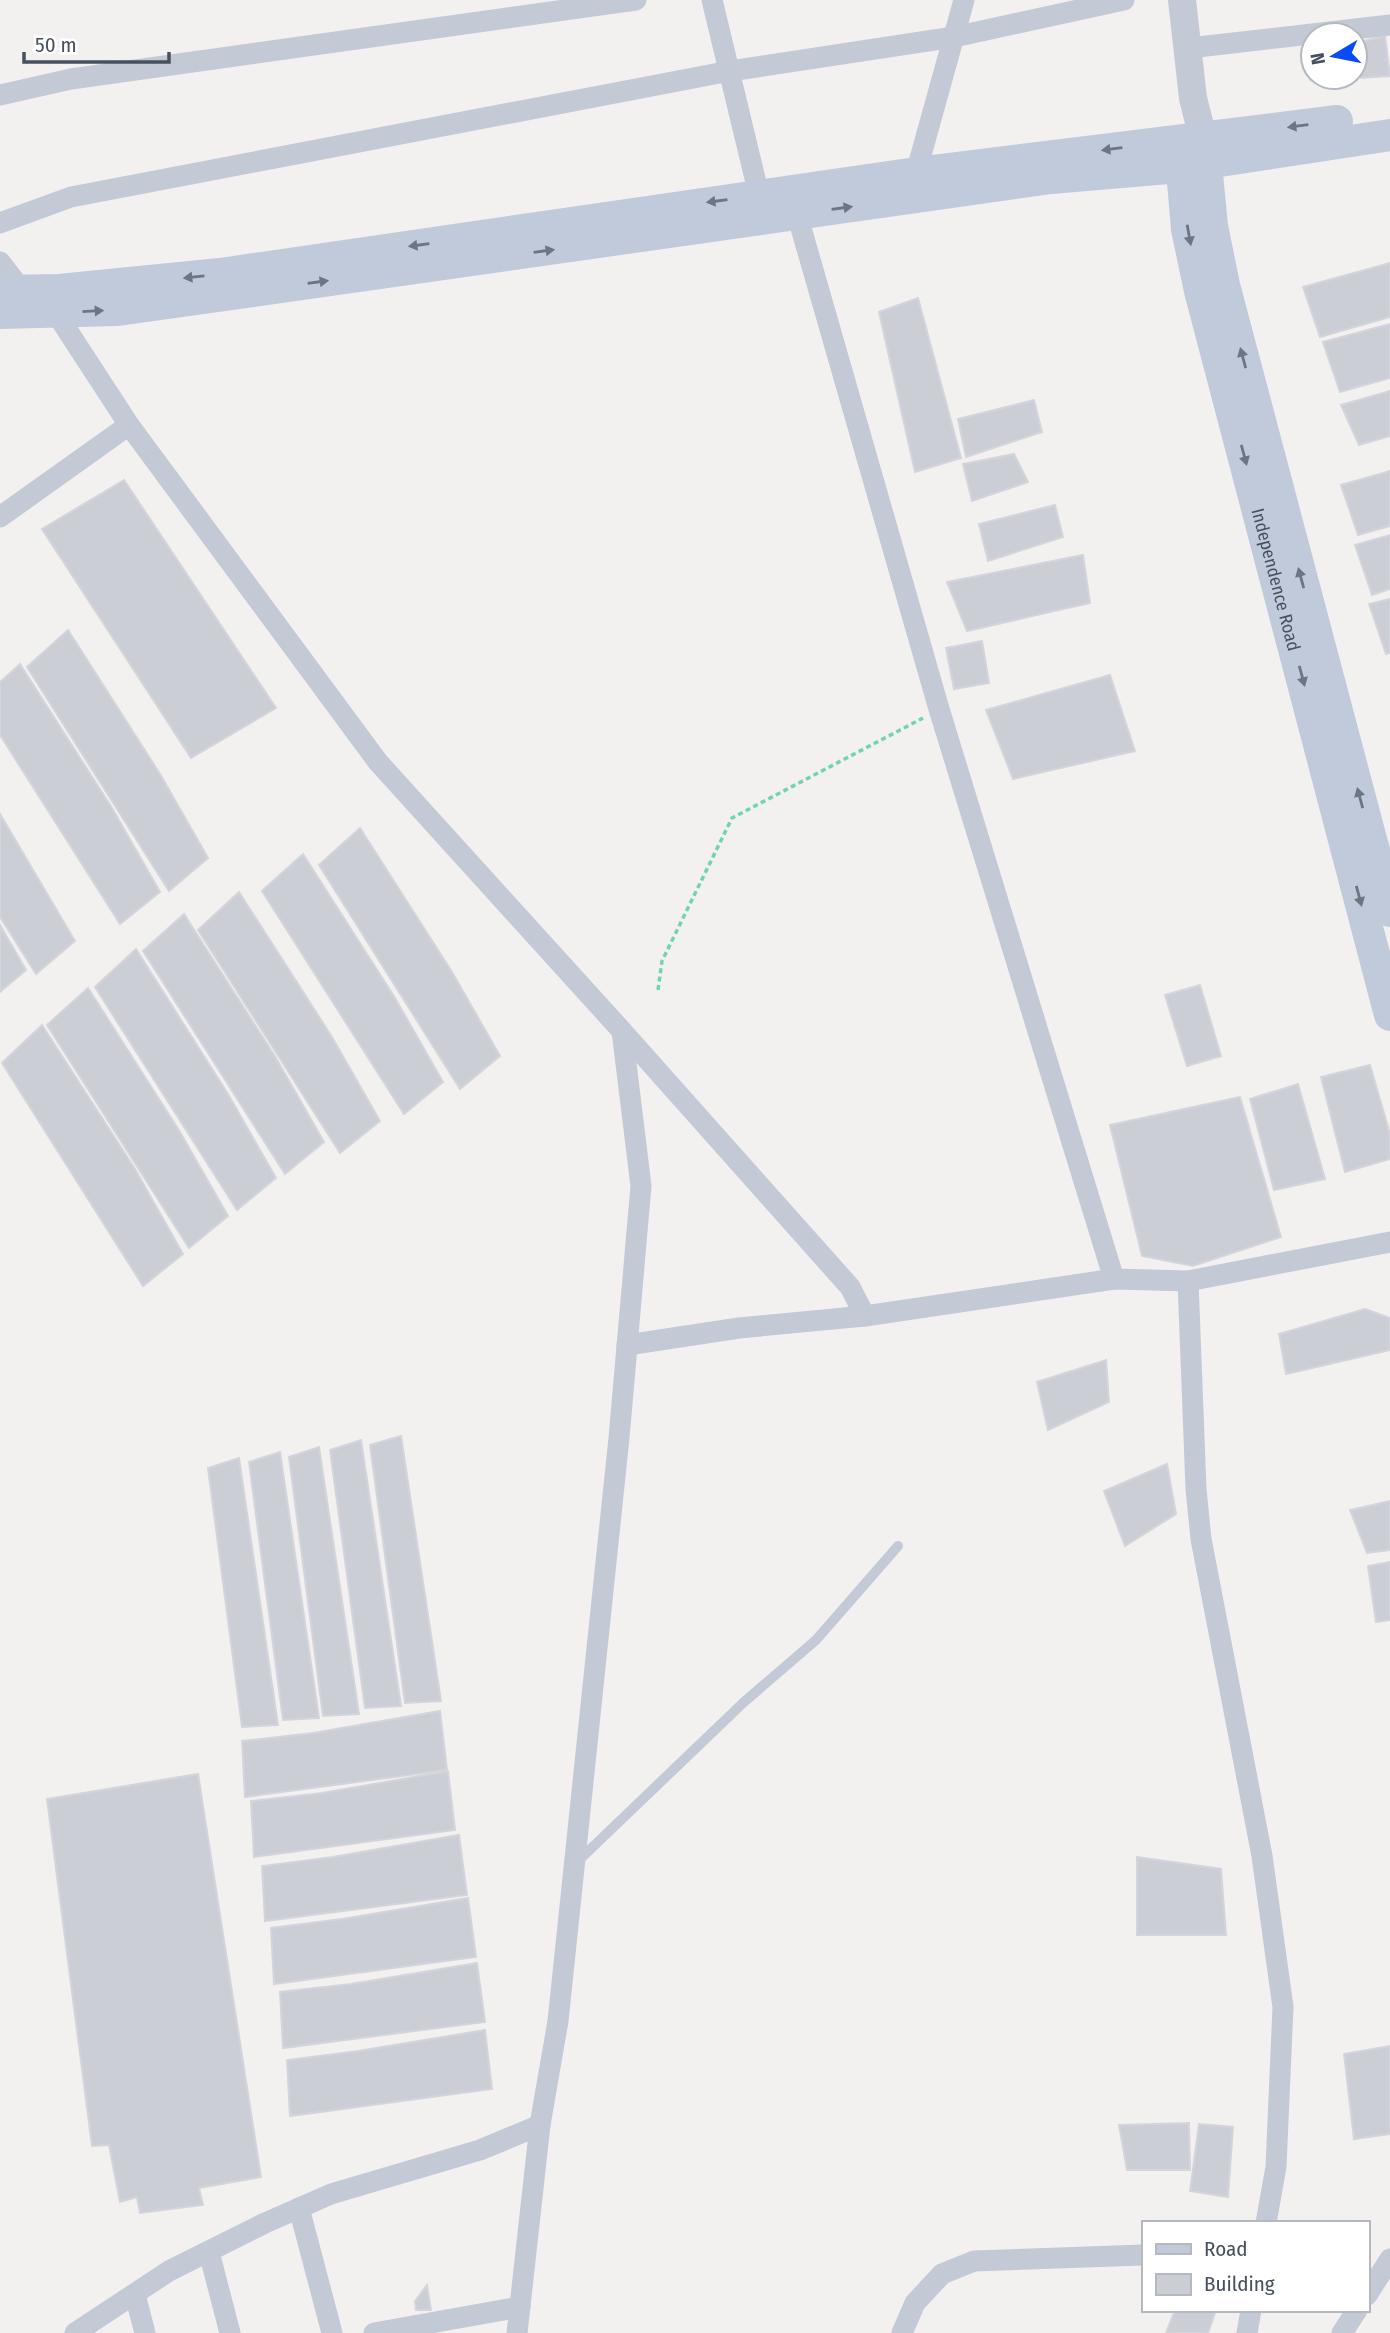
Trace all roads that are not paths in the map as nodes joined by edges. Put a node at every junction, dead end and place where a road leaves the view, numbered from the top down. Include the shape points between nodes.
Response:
1 (636, 0) edge
2 (712, 0) edge
3 (964, 0) edge
4 (1124, 0) edge
5 (1182, 0) edge
6 (1390, 25) edge
7 (954, 37) junction
8 (1189, 48) junction
9 (730, 71) junction
10 (0, 95) edge
11 (1390, 114) edge
12 (1390, 135) edge
13 (1192, 152) junction
14 (916, 173) junction
15 (759, 195) junction
16 (796, 214) junction
17 (0, 223) edge
18 (461, 251) junction
19 (0, 262) edge
20 (11, 291) edge
21 (0, 313) edge
22 (56, 313) junction
23 (129, 425) junction
24 (0, 517) edge
25 (1390, 911) edge
26 (1390, 1016) edge
27 (622, 1031) junction
28 (1390, 1242) edge
29 (1114, 1279) junction
30 (1188, 1281) junction
31 (865, 1316) junction
32 (627, 1345) junction
33 (898, 1546) dead end
34 (574, 1865) junction
35 (540, 2125) junction
36 (299, 2208) junction
37 (1266, 2221) edge
38 (209, 2252) junction
39 (1142, 2255) edge
40 (1390, 2259) edge
41 (1369, 2292) edge
42 (135, 2295) junction
43 (520, 2308) junction
44 (1251, 2312) edge
45 (1356, 2312) edge
46 (75, 2333) edge
47 (145, 2333) edge
48 (230, 2333) edge
49 (332, 2333) edge
50 (374, 2333) edge
51 (517, 2333) edge
52 (902, 2333) edge
53 (1247, 2333) edge
54 (1342, 2333) edge

1 - 10 street via 71,79
2 - 9 street
3 - 7 street
4 - 7 street
5 - 8 street
6 - 8 street
7 - 9 street
7 - 14 street
8 - 13 street
9 - 15 street
9 - 17 street via 71,197
11 -> 13 main road
12 - 13 main road
13 -> 14 main road
16 -> 13 main road via 1051,178
25 -> 13 main road, Independence Road
13 -> 26 main road, Independence Road via 1187,229 1200,291
14 - 15 main road
15 -> 18 main road
18 -> 16 main road
16 - 29 street via 939,709
18 -> 20 main road via 113,286
22 -> 18 main road via 118,310
19 - 20 street
20 - 22 street
21 - 22 main road
22 - 23 street
23 - 24 street
23 - 27 street via 378,762
27 - 31 street via 850,1287
27 - 32 street via 641,1186
28 - 30 street
29 - 30 street
29 - 31 street
30 - 37 street via 1201,1539 1262,1856 1283,2007 1276,2167
31 - 32 street
32 - 34 street
33 - 34 lane via 816,1640 744,1702
34 - 35 street via 558,2021
35 - 36 street via 480,2150 331,2194
35 - 43 street
36 - 38 street
36 - 49 street
38 - 42 street via 169,2271
38 - 48 street
39 - 52 street via 974,2261 942,2274 915,2303
40 - 41 street
42 - 46 street
42 - 47 street
43 - 50 street
43 - 51 street
44 - 53 street
45 - 54 street

